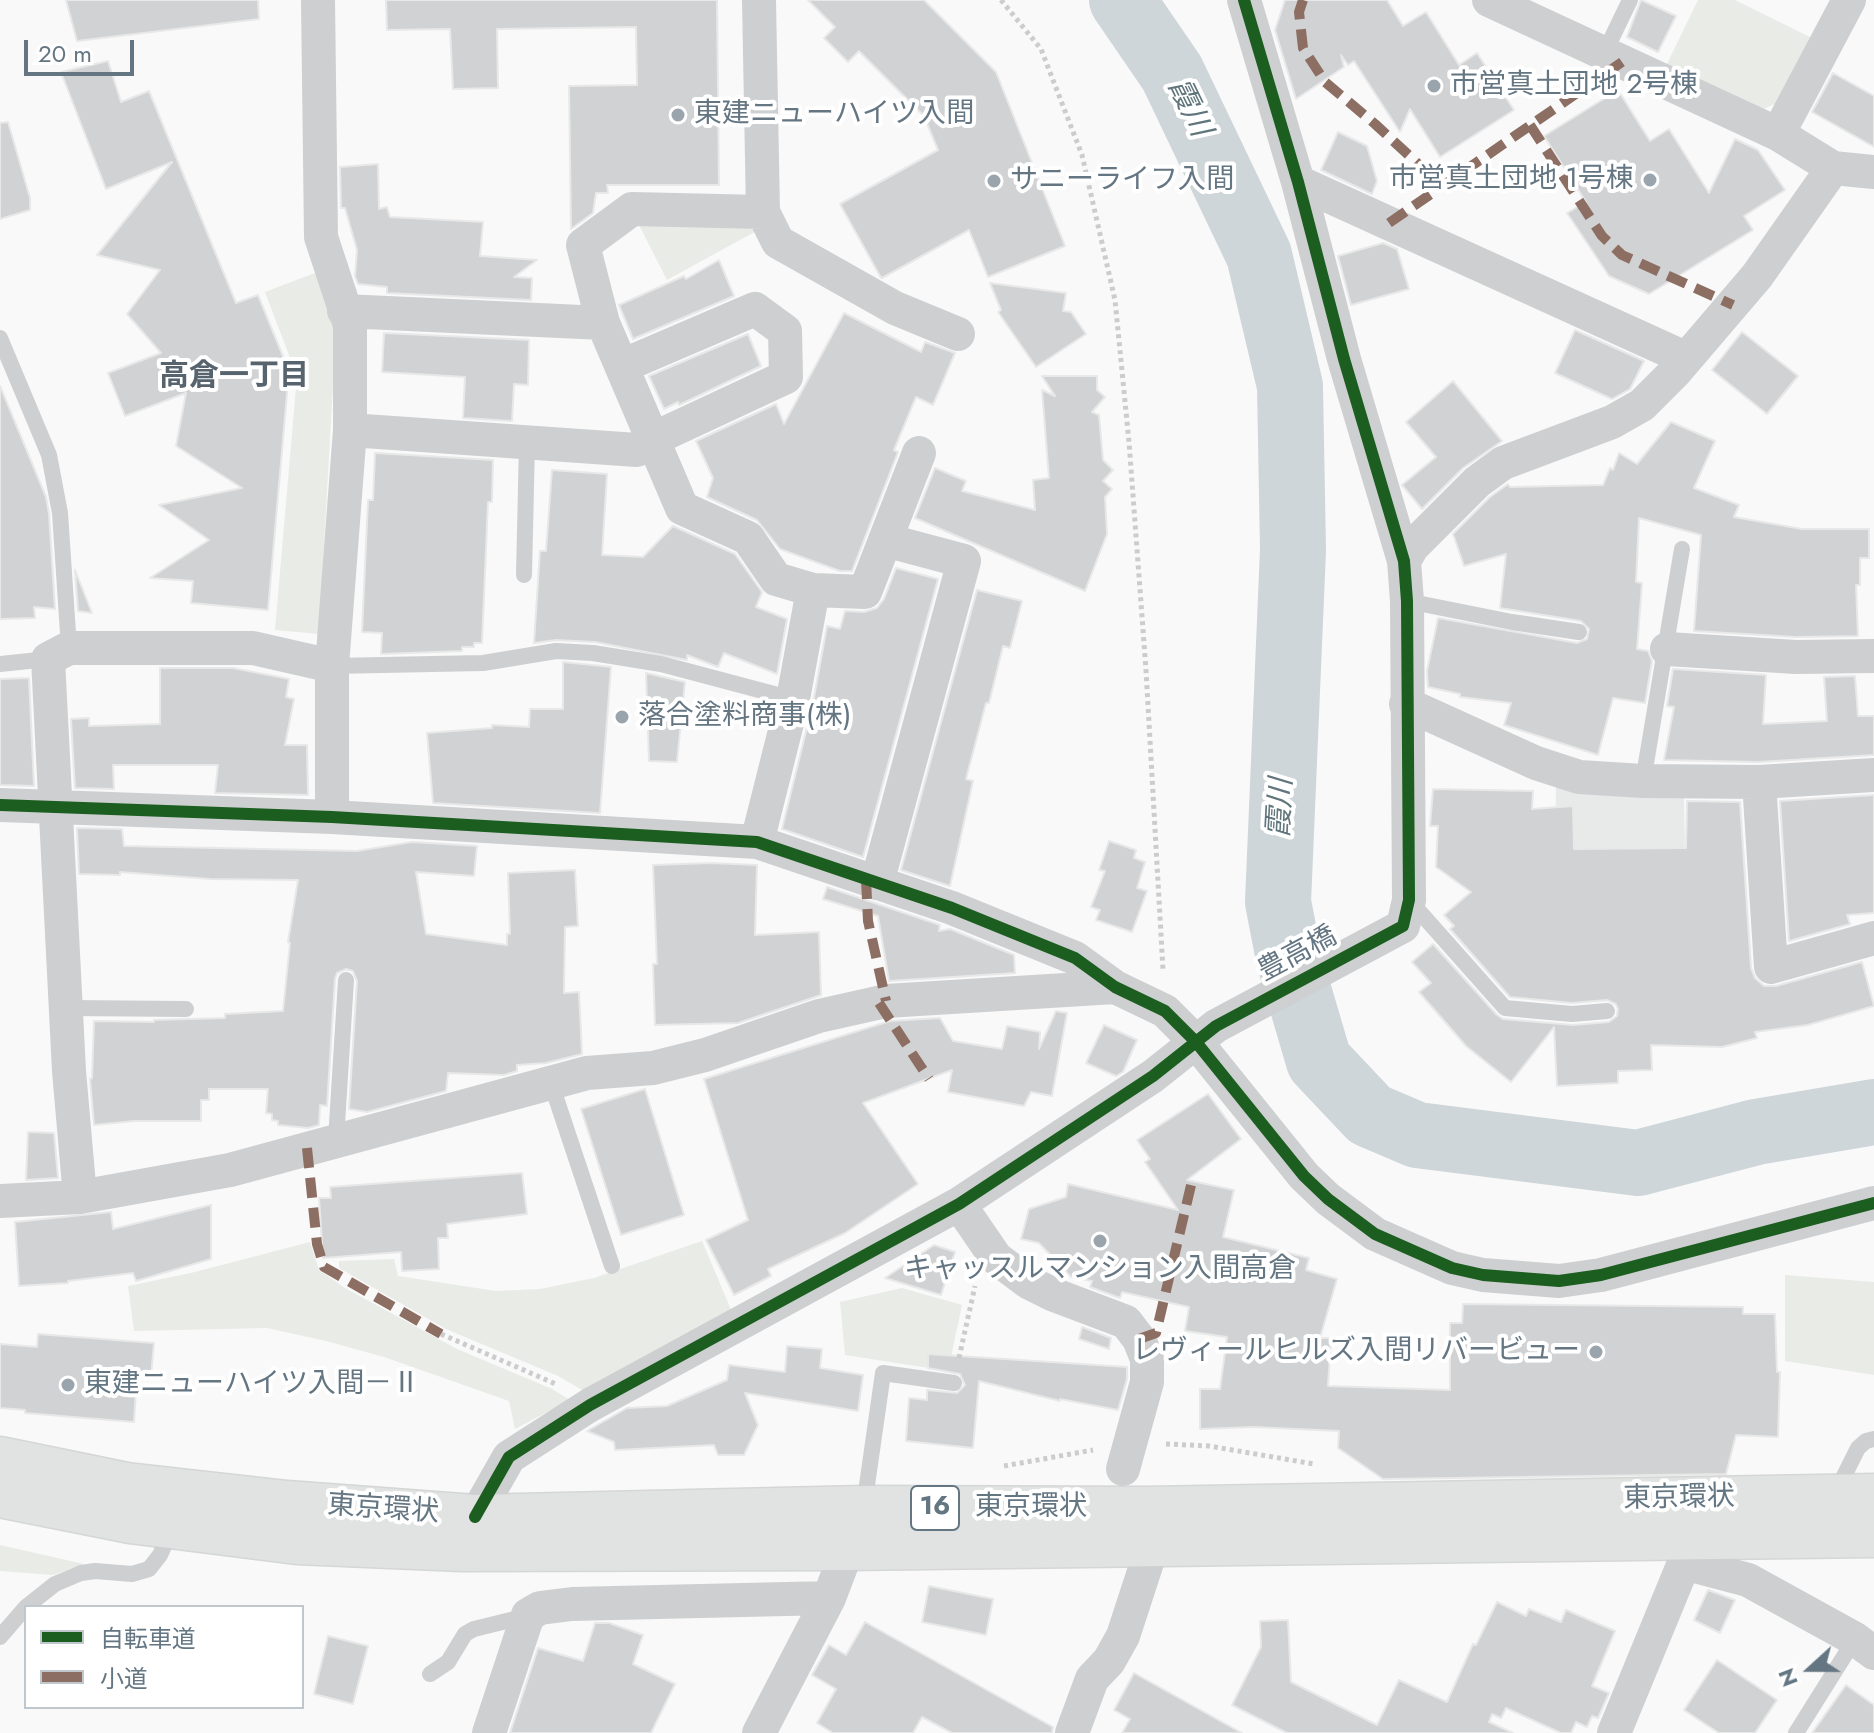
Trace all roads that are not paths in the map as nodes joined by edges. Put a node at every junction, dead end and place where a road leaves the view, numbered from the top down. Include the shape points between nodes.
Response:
1 (318, 0) edge
2 (759, 0) edge
3 (1244, 0) edge
4 (1630, 0) edge
5 (1849, 0) edge
6 (1494, 1) edge
7 (1604, 54) junction
8 (1778, 134) junction
9 (1833, 168) junction
10 (1874, 172) edge
11 (1298, 182) junction
12 (763, 212) junction
13 (344, 311) junction
14 (603, 323) junction
15 (958, 334) dead end
16 (0, 338) edge
17 (1685, 358) junction
18 (622, 366) junction
19 (350, 430) junction
20 (653, 439) junction
21 (527, 443) junction
22 (919, 453) dead end
23 (885, 540) junction
24 (1682, 549) dead end
25 (1404, 561) junction
26 (524, 575) dead end
27 (813, 590) junction
28 (1407, 601) junction
29 (1579, 632) dead end
30 (1667, 649) junction
31 (58, 653) junction
32 (1874, 656) edge
33 (0, 664) edge
34 (332, 666) junction
35 (793, 699) junction
36 (1406, 704) junction
37 (1874, 775) edge
38 (1643, 781) junction
39 (1759, 782) junction
40 (0, 805) edge
41 (57, 807) junction
42 (332, 817) junction
43 (757, 842) junction
44 (877, 883) junction
45 (1406, 913) junction
46 (1874, 938) edge
47 (346, 980) dead end
48 (1115, 987) junction
49 (68, 1008) junction
50 (186, 1009) dead end
51 (1607, 1011) dead end
52 (1206, 1034) junction
53 (551, 1083) junction
54 (336, 1140) junction
55 (80, 1197) junction
56 (0, 1201) edge
57 (1874, 1203) edge
58 (959, 1204) junction
59 (612, 1266) dead end
60 (954, 1383) road end
61 (1874, 1439) edge
62 (1128, 1456) road end
63 (0, 1459) edge
64 (0, 1495) edge
65 (1854, 1496) edge
66 (864, 1508) junction
67 (475, 1517) junction
68 (172, 1526) junction
69 (1874, 1535) edge
70 (1153, 1544) junction
71 (848, 1548) junction
72 (1685, 1550) junction
73 (829, 1598) junction
74 (29, 1605) edge
75 (24, 1609) edge
76 (528, 1615) junction
77 (0, 1637) edge
78 (1865, 1646) edge
79 (430, 1674) dead end
80 (489, 1733) edge
81 (759, 1733) edge
82 (1072, 1733) edge
83 (1614, 1733) edge
84 (1796, 1733) edge

1 - 13 street via 321,237
2 - 12 street
3 - 11 street
4 - 7 lane
5 - 8 street
6 - 7 street
7 - 8 street
8 - 9 street
9 - 10 street
9 - 17 street via 1757,276
11 - 17 street
11 - 25 street
12 - 14 street via 632,209 583,245
12 - 15 street via 778,242 895,308
13 - 14 street
13 - 19 street via 350,325
14 - 18 street
16 - 31 lane via 49,455 60,513
17 - 25 street via 1642,405 1612,422 1503,463 1477,482
18 - 20 street
18 - 20 street via 755,309 785,331 786,377
19 - 21 street
19 - 34 street
20 - 21 street via 637,450
20 - 27 street via 682,508 748,538 776,579
21 - 26 lane
22 - 23 street
23 - 27 street via 865,592
23 - 44 street via 964,561
24 - 30 lane
25 - 28 street
27 - 35 street
28 - 29 lane
28 - 36 street
30 - 32 street
30 - 38 lane
31 - 33 lane
31 - 34 street via 253,648
31 - 41 street
34 - 35 lane via 483,663 556,651 593,653 661,664
34 - 42 street
35 - 43 street
36 - 38 street via 1579,777
36 - 45 street
37 - 39 street
38 - 39 street
39 - 46 street via 1771,967
40 - 41 street
41 - 42 street
41 - 49 street
42 - 43 street
43 - 44 street
44 - 48 street via 1075,958
45 - 51 lane via 1505,1008 1572,1014
45 - 52 street, 豊高橋
47 - 54 lane
48 - 52 street
48 - 53 street via 886,1001 819,1016 653,1068 587,1073
49 - 50 lane
49 - 55 street
52 - 57 street via 1304,1176 1328,1199 1375,1234 1452,1268 1559,1281 1601,1275
52 - 58 street, 豊高橋 via 1153,1076
53 - 54 street
53 - 59 lane
54 - 55 street via 230,1170
55 - 56 street
58 - 62 street via 996,1258 1052,1294 1126,1322 1139,1339 1147,1359 1147,1382
58 - 67 street, 豊高橋 via 590,1405 509,1457
60 - 66 lane via 883,1373
61 - 65 lane via 1858,1448
63 - 67 highway, 東京環状 / 16 via 127,1485
64 - 68 highway, 東京環状 / 16
65 - 66 highway, 東京環状 / 16 via 1644,1490 1147,1509
66 - 67 highway, 東京環状 / 16
68 - 71 highway, 東京環状 / 16 via 297,1542 462,1549
68 - 74 lane via 149,1569 81,1573 55,1584
69 - 72 highway, 東京環状 / 16
70 - 71 highway, 東京環状 / 16
70 - 72 highway, 東京環状 / 16
70 - 82 street via 1123,1636 1092,1679
71 - 73 street
72 - 78 street
72 - 83 street
73 - 76 street via 572,1604
73 - 81 street
75 - 77 lane
76 - 79 lane via 465,1634 448,1662
76 - 80 street
78 - 84 lane

